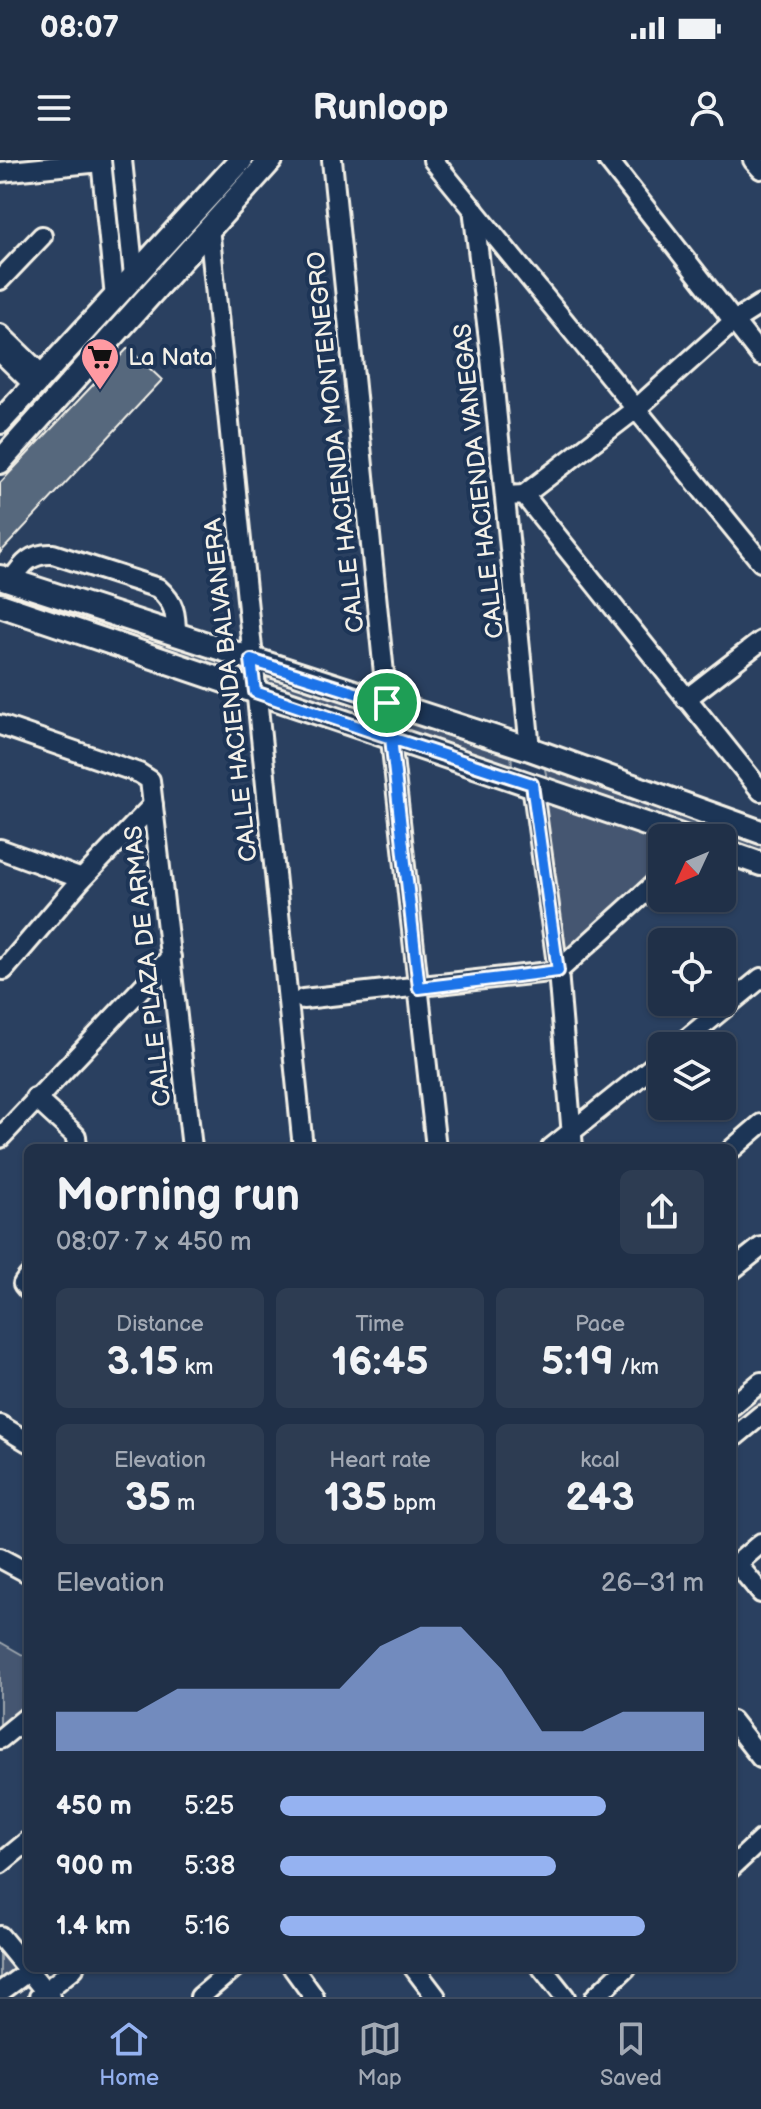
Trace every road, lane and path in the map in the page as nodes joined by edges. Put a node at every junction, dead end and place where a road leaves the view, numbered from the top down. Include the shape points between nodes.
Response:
1 (122, 160) edge
2 (241, 160) edge
3 (271, 160) edge
4 (332, 160) edge
5 (433, 160) edge
6 (608, 160) edge
7 (753, 160) edge
8 (101, 161) edge
9 (761, 169) edge
10 (0, 172) edge
11 (473, 208) junction
12 (209, 227) junction
13 (42, 236) dead end
14 (131, 249) junction
15 (110, 251) junction
16 (134, 276) junction
17 (0, 280) edge
18 (115, 298) junction
19 (761, 304) edge
20 (734, 321) junction
21 (0, 334) edge
22 (0, 352) edge
23 (761, 356) edge
24 (38, 380) junction
25 (637, 408) junction
26 (0, 422) edge
27 (0, 462) edge
28 (515, 496) junction
29 (761, 562) edge
30 (6, 579) edge
31 (0, 605) edge
32 (176, 635) junction
33 (761, 641) edge
34 (251, 660) junction
35 (255, 692) junction
36 (686, 699) junction
37 (387, 703) junction
38 (0, 725) edge
39 (391, 738) junction
40 (530, 749) junction
41 (532, 784) junction
42 (761, 791) edge
43 (153, 805) junction
44 (725, 821) junction
45 (648, 824) edge
46 (722, 824) edge
47 (761, 832) edge
48 (0, 849) edge
49 (736, 855) edge
50 (761, 864) edge
51 (82, 879) junction
52 (648, 890) edge
53 (171, 957) junction
54 (558, 971) junction
55 (1, 972) edge
56 (761, 978) edge
57 (419, 988) junction
58 (303, 999) dead end
59 (695, 1032) edge
60 (648, 1072) edge
61 (35, 1098) junction
62 (761, 1124) edge
63 (4, 1126) edge
64 (572, 1140) edge
65 (77, 1144) edge
66 (192, 1144) edge
67 (303, 1144) edge
68 (436, 1144) edge
69 (736, 1146) edge
70 (761, 1247) edge
71 (736, 1267) edge
72 (761, 1382) edge
73 (736, 1403) edge
74 (761, 1415) edge
75 (0, 1425) edge
76 (24, 1434) edge
77 (736, 1436) edge
78 (761, 1543) edge
79 (0, 1558) edge
80 (736, 1565) edge
81 (736, 1567) edge
82 (24, 1571) edge
83 (761, 1593) edge
84 (24, 1719) edge
85 (736, 1726) edge
86 (0, 1739) edge
87 (761, 1758) edge
88 (761, 1840) edge
89 (24, 1844) edge
90 (736, 1863) edge
91 (0, 1864) edge
92 (0, 1936) edge
93 (24, 1962) edge
94 (28, 1972) edge
95 (32, 1972) edge
96 (70, 1972) edge
97 (229, 1972) edge
98 (296, 1972) edge
99 (417, 1972) edge
100 (545, 1972) edge
101 (622, 1972) edge
102 (0, 1992) edge
103 (44, 1995) edge
104 (200, 1997) edge
105 (314, 1997) edge
106 (436, 1997) edge
107 (565, 1997) edge
108 (595, 1997) edge

1 - 14 street
2 - 16 main road
3 - 12 main road
4 - 37 street, CALLE HACIENDA MONTENEGRO
5 - 11 street
6 - 20 street
7 - 9 street
8 - 10 street
8 - 15 street
11 - 25 street
11 - 28 street, CALLE HACIENDA VANEGAS
12 - 27 main road
12 - 34 street, CALLE HACIENDA BALVANERA
13 - 17 street
14 - 15 street
14 - 16 street
15 - 18 street
16 - 18 main road
18 - 24 main road
19 - 20 street
20 - 23 street
20 - 25 street
21 - 24 street
22 - 24 street
24 - 26 main road
25 - 28 street
25 - 29 street
28 - 36 street
28 - 40 street, CALLE HACIENDA VANEGAS
30 - 32 main road
30 - 32 street via 39,553 158,588 176,609
31 - 35 main road
32 - 34 main road
33 - 36 street
34 - 35 street, CALLE HACIENDA BALVANERA
34 - 37 main road
35 - 39 main road
35 - 67 street, CALLE HACIENDA BALVANERA
36 - 42 street
37 - 39 street, CALLE HACIENDA MONTENEGRO
37 - 40 main road
38 - 43 street, CALLE PLAZA DE ARMAS via 139,773 150,780
39 - 41 main road
39 - 57 street, CALLE HACIENDA MONTENEGRO
40 - 44 main road
41 - 45 main road
41 - 54 street
43 - 51 street
43 - 53 street, CALLE PLAZA DE ARMAS
44 - 46 street
44 - 47 main road
48 - 51 street
49 - 50 main road
51 - 55 street
52 - 54 street
53 - 61 street
53 - 66 street, CALLE PLAZA DE ARMAS
54 - 57 street
54 - 64 street
56 - 59 street
57 - 58 street
57 - 68 street, CALLE HACIENDA MONTENEGRO
60 - 64 street
61 - 63 street
61 - 65 street via 76,1136
62 - 69 street
70 - 71 street
72 - 73 street
74 - 77 street
75 - 76 street
78 - 80 street
79 - 82 street
81 - 83 street
84 - 86 street
85 - 87 street
88 - 90 street
89 - 91 street
92 - 93 street
94 - 102 street
95 - 103 street
96 - 103 street
97 - 104 street
98 - 105 street
99 - 106 street
100 - 107 street
101 - 108 street

